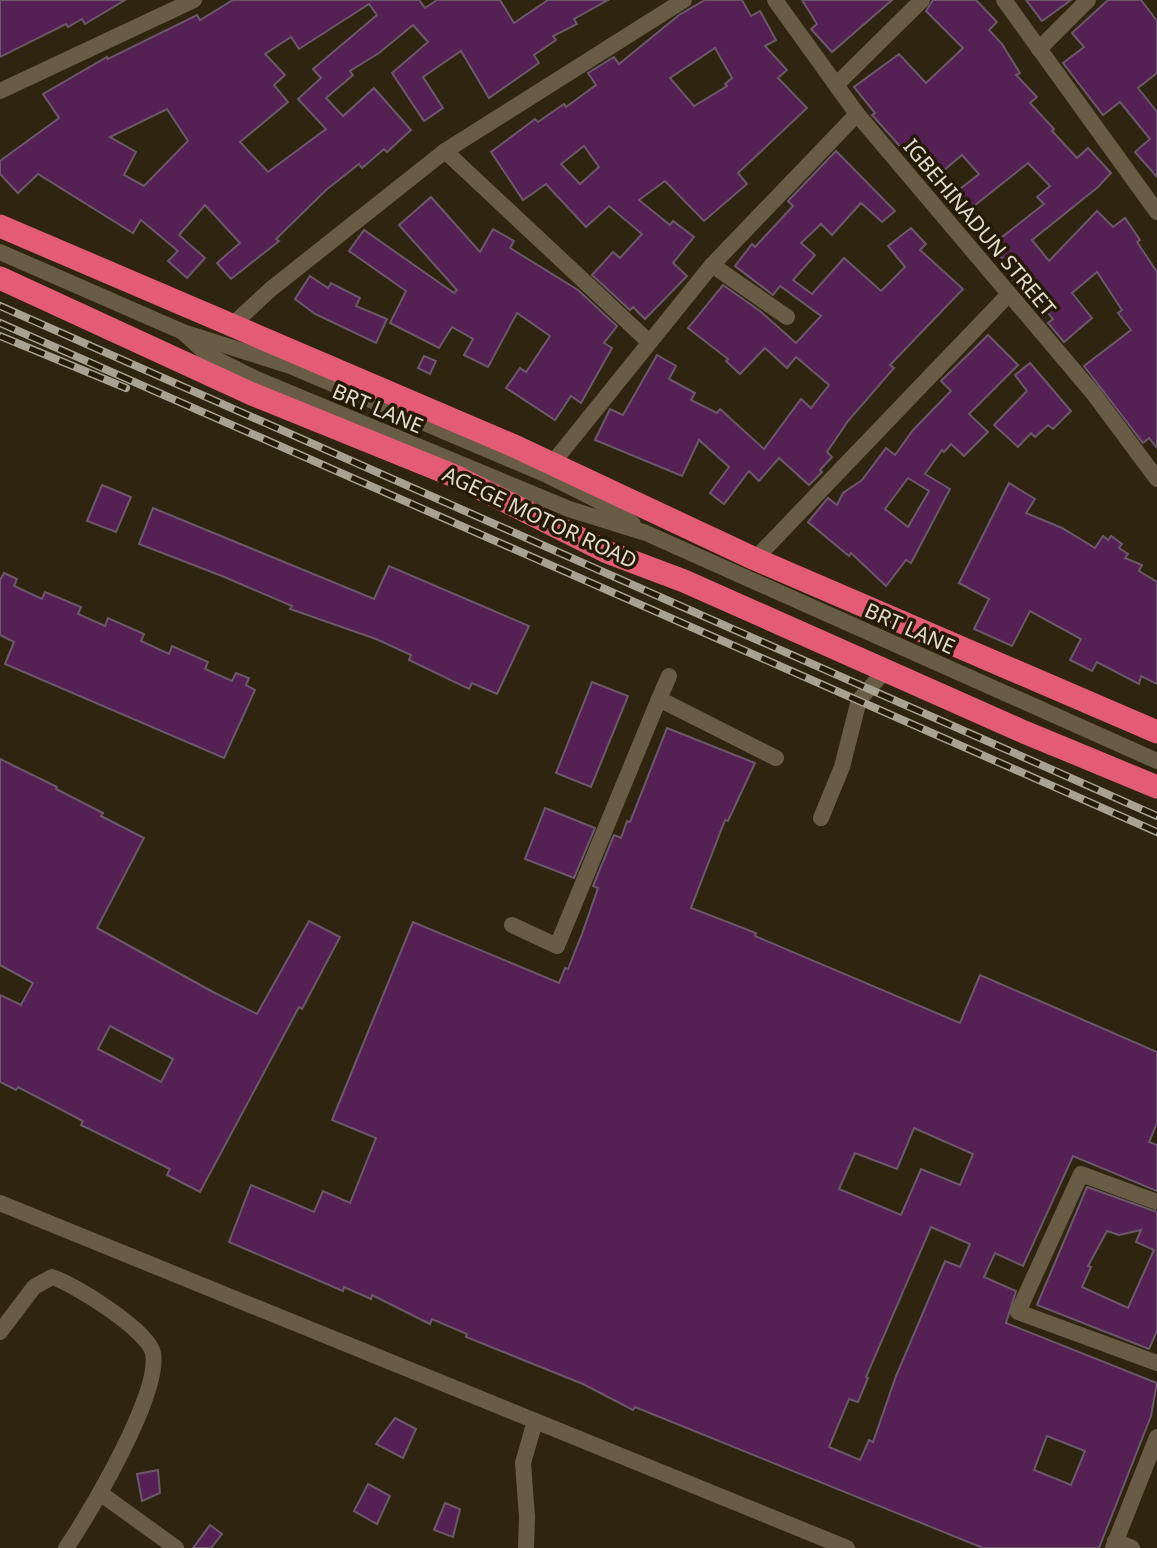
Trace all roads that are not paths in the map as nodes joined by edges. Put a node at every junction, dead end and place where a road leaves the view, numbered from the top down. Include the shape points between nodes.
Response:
1 (194, 0) edge
2 (684, 0) edge
3 (775, 0) edge
4 (922, 0) edge
5 (1003, 0) edge
6 (1088, 0) edge
7 (1039, 49) junction
8 (837, 84) junction
9 (0, 92) edge
10 (857, 114) junction
11 (445, 152) junction
12 (1157, 212) edge
13 (0, 226) edge
14 (0, 253) edge
15 (712, 265) junction
16 (0, 278) edge
17 (1009, 294) junction
18 (787, 317) dead end
19 (231, 326) junction
20 (183, 332) junction
21 (649, 342) junction
22 (551, 465) junction
23 (1157, 479) edge
24 (646, 533) junction
25 (755, 559) junction
26 (886, 670) junction
27 (669, 676) dead end
28 (659, 699) junction
29 (1157, 732) edge
30 (776, 758) dead end
31 (1157, 761) edge
32 (1157, 787) edge
33 (821, 818) dead end
34 (512, 925) dead end
35 (1157, 1202) edge
36 (0, 1203) edge
37 (0, 1332) edge
38 (1157, 1363) edge
39 (535, 1421) junction
40 (1157, 1437) edge
41 (100, 1493) junction
42 (1114, 1544) edge
43 (66, 1548) edge
44 (176, 1548) edge
45 (526, 1548) edge
46 (847, 1548) edge
47 (1132, 1548) edge

1 - 9 street
2 - 11 street
3 - 8 street, IGBEHINADUN STREET
4 - 8 street
5 - 7 street
6 - 7 street
7 - 12 street
8 - 10 street, IGBEHINADUN STREET
10 - 15 street
10 - 17 street, IGBEHINADUN STREET
11 - 19 street
11 - 21 street
13 - 19 highway
14 - 20 street, BRT LANE
15 - 18 street
15 - 21 street
16 - 26 highway, AGEGE MOTOR ROAD via 252,394 457,477 607,552
17 - 23 street, IGBEHINADUN STREET via 1093,393
17 - 25 street
19 - 22 highway via 279,343
20 - 24 street, BRT LANE via 290,366 547,475 597,500
20 - 24 street, BRT LANE via 208,355 256,379 569,509
21 - 22 street
22 - 25 highway
24 - 31 street, BRT LANE
25 - 29 highway
26 - 32 highway, AGEGE MOTOR ROAD
26 - 33 street via 859,700 842,767
27 - 28 street
28 - 30 street
28 - 34 street via 557,946
35 - 38 street via 1081,1174 1018,1311
36 - 39 street
37 - 41 street via 34,1287 52,1277 70,1283 140,1334 153,1350 154,1368 137,1416
39 - 45 street via 523,1463
39 - 46 street
40 - 42 street
41 - 43 street
41 - 44 street
42 - 47 street

